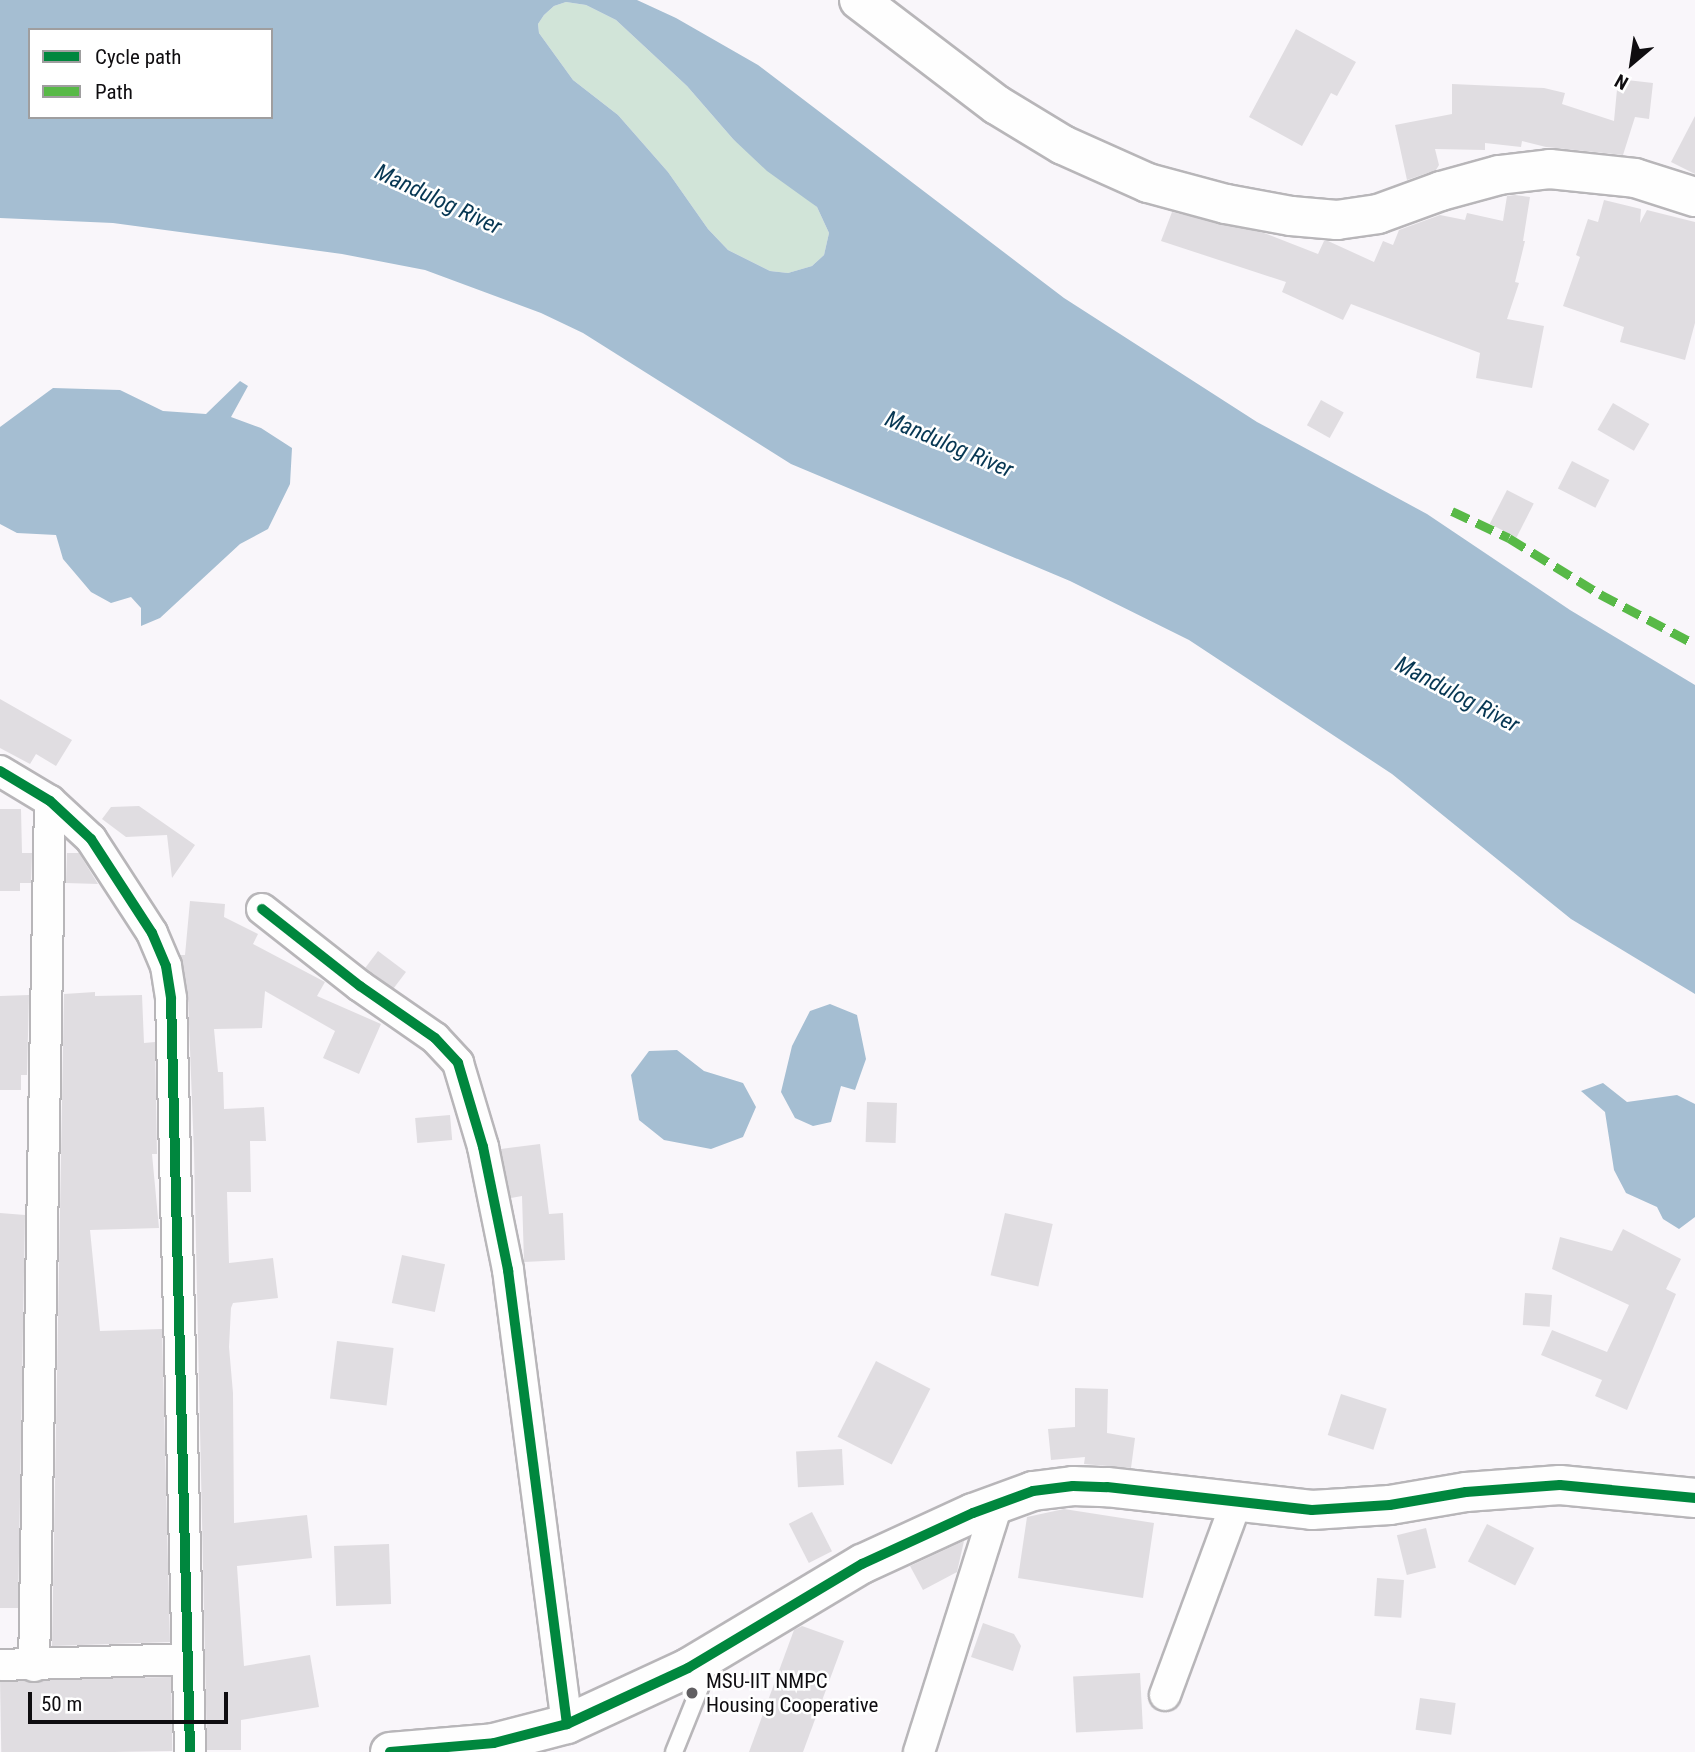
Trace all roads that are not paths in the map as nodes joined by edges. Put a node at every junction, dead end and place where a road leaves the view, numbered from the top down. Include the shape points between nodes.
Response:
1 (859, 0) edge
2 (1695, 197) edge
3 (0, 771) edge
4 (50, 801) junction
5 (262, 909) dead end
6 (1695, 1498) edge
7 (1236, 1503) junction
8 (997, 1504) junction
9 (713, 1654) junction
10 (187, 1659) junction
11 (0, 1665) edge
12 (34, 1665) junction
13 (1165, 1695) dead end
14 (567, 1724) junction
15 (190, 1752) edge
16 (390, 1752) edge
17 (674, 1752) edge
18 (919, 1752) edge

1 - 2 street via 997,104 1063,145 1147,183 1226,204 1337,220 1378,214 1499,175 1550,169 1635,178
3 - 4 street
4 - 10 street via 91,839 152,933 166,966 171,999
4 - 12 street
5 - 14 street via 435,1038 458,1063 483,1147 508,1270
6 - 7 street via 1560,1485 1466,1492 1390,1506 1312,1510
7 - 8 street via 1073,1486 1033,1491
7 - 13 street
8 - 9 street via 862,1564
8 - 18 street
9 - 14 street
9 - 17 lane
10 - 12 street
10 - 15 street
11 - 12 street
14 - 16 street via 494,1743

